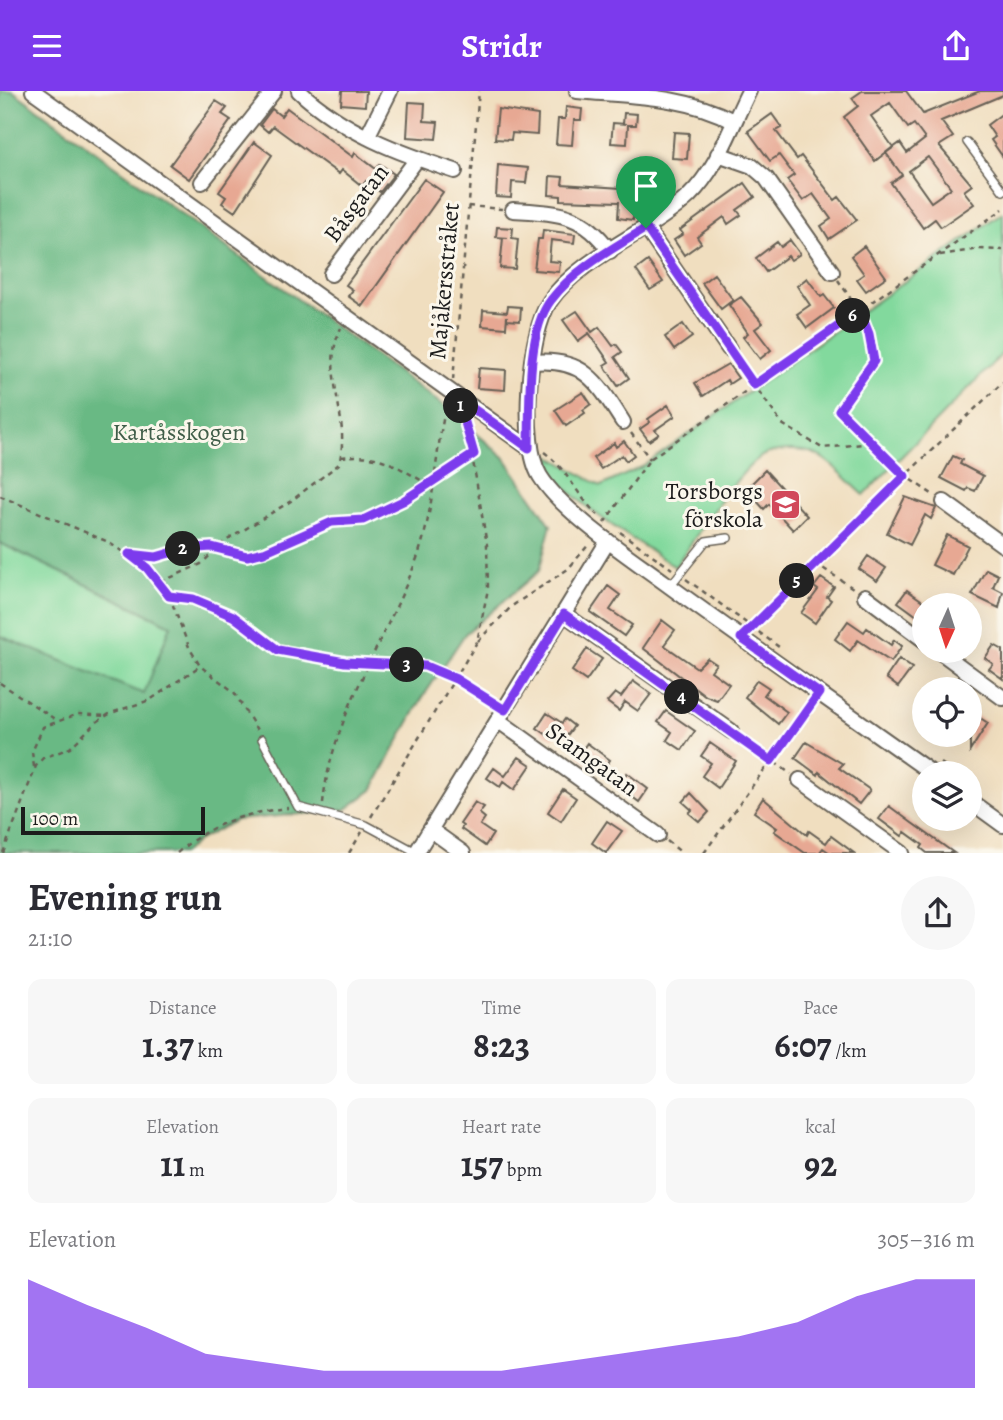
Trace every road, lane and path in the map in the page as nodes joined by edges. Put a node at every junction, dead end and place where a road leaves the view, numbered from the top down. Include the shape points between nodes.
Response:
1 (33, 91) edge
2 (274, 91) edge
3 (299, 91) edge
4 (390, 91) edge
5 (479, 91) edge
6 (577, 91) edge
7 (749, 91) edge
8 (733, 121) junction
9 (367, 137) junction
10 (967, 142) dead end
11 (718, 154) junction
12 (417, 159) junction
13 (455, 171) dead end
14 (202, 183) dead end
15 (1003, 191) edge
16 (468, 206) junction
17 (1003, 209) edge
18 (513, 210) joint
19 (646, 228) junction
20 (1003, 250) edge
21 (610, 251) junction
22 (938, 255) junction
23 (832, 272) joint
24 (331, 274) dead end
25 (860, 311) junction
26 (347, 318) junction
27 (729, 349) joint
28 (534, 362) junction
29 (1003, 382) edge
30 (754, 385) junction
31 (998, 387) junction
32 (1003, 391) edge
33 (458, 398) junction
34 (444, 415) dead end
35 (622, 422) joint
36 (872, 443) junction
37 (529, 444) junction
38 (474, 454) junction
39 (341, 457) junction
40 (650, 459) junction
41 (905, 476) junction
42 (432, 484) junction
43 (0, 496) edge
44 (944, 502) joint
45 (607, 531) junction
46 (728, 538) dead end
47 (1003, 545) edge
48 (218, 548) junction
49 (129, 554) junction
50 (814, 563) junction
51 (675, 580) junction
52 (161, 582) junction
53 (169, 596) junction
54 (864, 596) joint
55 (564, 614) junction
56 (912, 631) edge
57 (747, 633) junction
58 (477, 642) junction
59 (783, 650) dead end
60 (955, 663) edge
61 (370, 664) junction
62 (200, 666) junction
63 (456, 679) junction
64 (0, 683) edge
65 (819, 693) junction
66 (1003, 698) edge
67 (502, 715) junction
68 (107, 716) junction
69 (56, 720) junction
70 (731, 731) joint
71 (262, 739) joint
72 (933, 757) dead end
73 (771, 761) junction
74 (915, 761) edge
75 (939, 761) edge
76 (34, 771) junction
77 (800, 780) joint
78 (298, 807) junction
79 (982, 810) edge
80 (322, 813) junction
81 (366, 825) junction
82 (1003, 825) edge
83 (431, 830) junction
84 (658, 835) joint
85 (3, 853) edge
86 (177, 853) edge
87 (349, 853) edge
88 (417, 853) edge
89 (463, 853) edge
90 (682, 853) edge
91 (704, 853) edge
92 (902, 853) edge

1 - 26 street
2 - 14 street
3 - 9 street, Båsgatan via 329,116
4 - 9 street
5 - 16 path, Majåkersstråket
6 - 8 street via 676,100
7 - 8 street
8 - 11 street
9 - 12 street, Båsgatan
10 - 15 lane
11 - 19 street via 689,196
11 - 23 street via 752,166 766,178
12 - 13 street, Båsgatan
12 - 24 street, Båsgatan
16 - 18 path
16 - 33 path, Majåkersstråket via 453,382
17 - 22 path
18 - 21 street via 576,218
19 - 21 street
19 - 27 street
20 - 22 path
21 - 28 street via 550,300 538,328
22 - 25 path
23 - 25 path
25 - 30 path
25 - 36 path via 874,361 839,410
26 - 33 street
26 - 39 path via 332,346 345,433
27 - 30 path
28 - 35 street via 561,362 587,374
28 - 37 street
29 - 31 path
30 - 36 path via 782,424 818,446
30 - 40 path
31 - 32 path
31 - 41 path
33 - 37 street
33 - 38 path, Majåkersstråket
34 - 42 path
35 - 40 path
36 - 41 path
37 - 45 path via 559,464
37 - 45 street via 541,478
38 - 42 path
38 - 58 path, Majåkersstråket via 487,545 488,589
39 - 42 path via 386,459
39 - 48 path via 339,464 290,501
40 - 45 path
41 - 44 path
41 - 50 path
42 - 48 path via 363,520 332,522 264,552 247,556
42 - 61 path via 424,539
43 - 49 path
44 - 47 street
45 - 51 street
45 - 51 path
45 - 55 street
45 - 58 path via 568,569 512,606
46 - 51 lane via 706,541
48 - 49 path via 184,549 156,557
48 - 52 path via 201,564
49 - 52 path
50 - 54 path
50 - 57 path
51 - 57 street
51 - 57 path
52 - 53 path
53 - 61 path via 193,599 233,616 278,650
53 - 62 path
54 - 56 street
55 - 67 street
55 - 70 street
57 - 59 path
57 - 65 street
58 - 63 path, Majåkersstråket
60 - 66 street
61 - 63 path via 425,666
61 - 80 path via 335,749
62 - 68 path via 149,700
62 - 71 path via 234,692
63 - 67 path
63 - 81 path, Majåkersstråket
64 - 69 path
65 - 73 path
65 - 74 street
67 - 83 street
67 - 84 street, Stamgatan
68 - 69 path via 78,714
68 - 76 path via 70,748 43,758
69 - 76 path via 43,727 32,752
70 - 73 path
71 - 78 lane
72 - 75 path
73 - 77 path
73 - 91 path
76 - 85 path
77 - 92 street
78 - 80 lane
78 - 86 path via 249,812 211,829
79 - 82 street
80 - 81 lane
81 - 87 path, Majåkersstråket
81 - 88 lane
83 - 88 street
83 - 89 street
84 - 90 path

